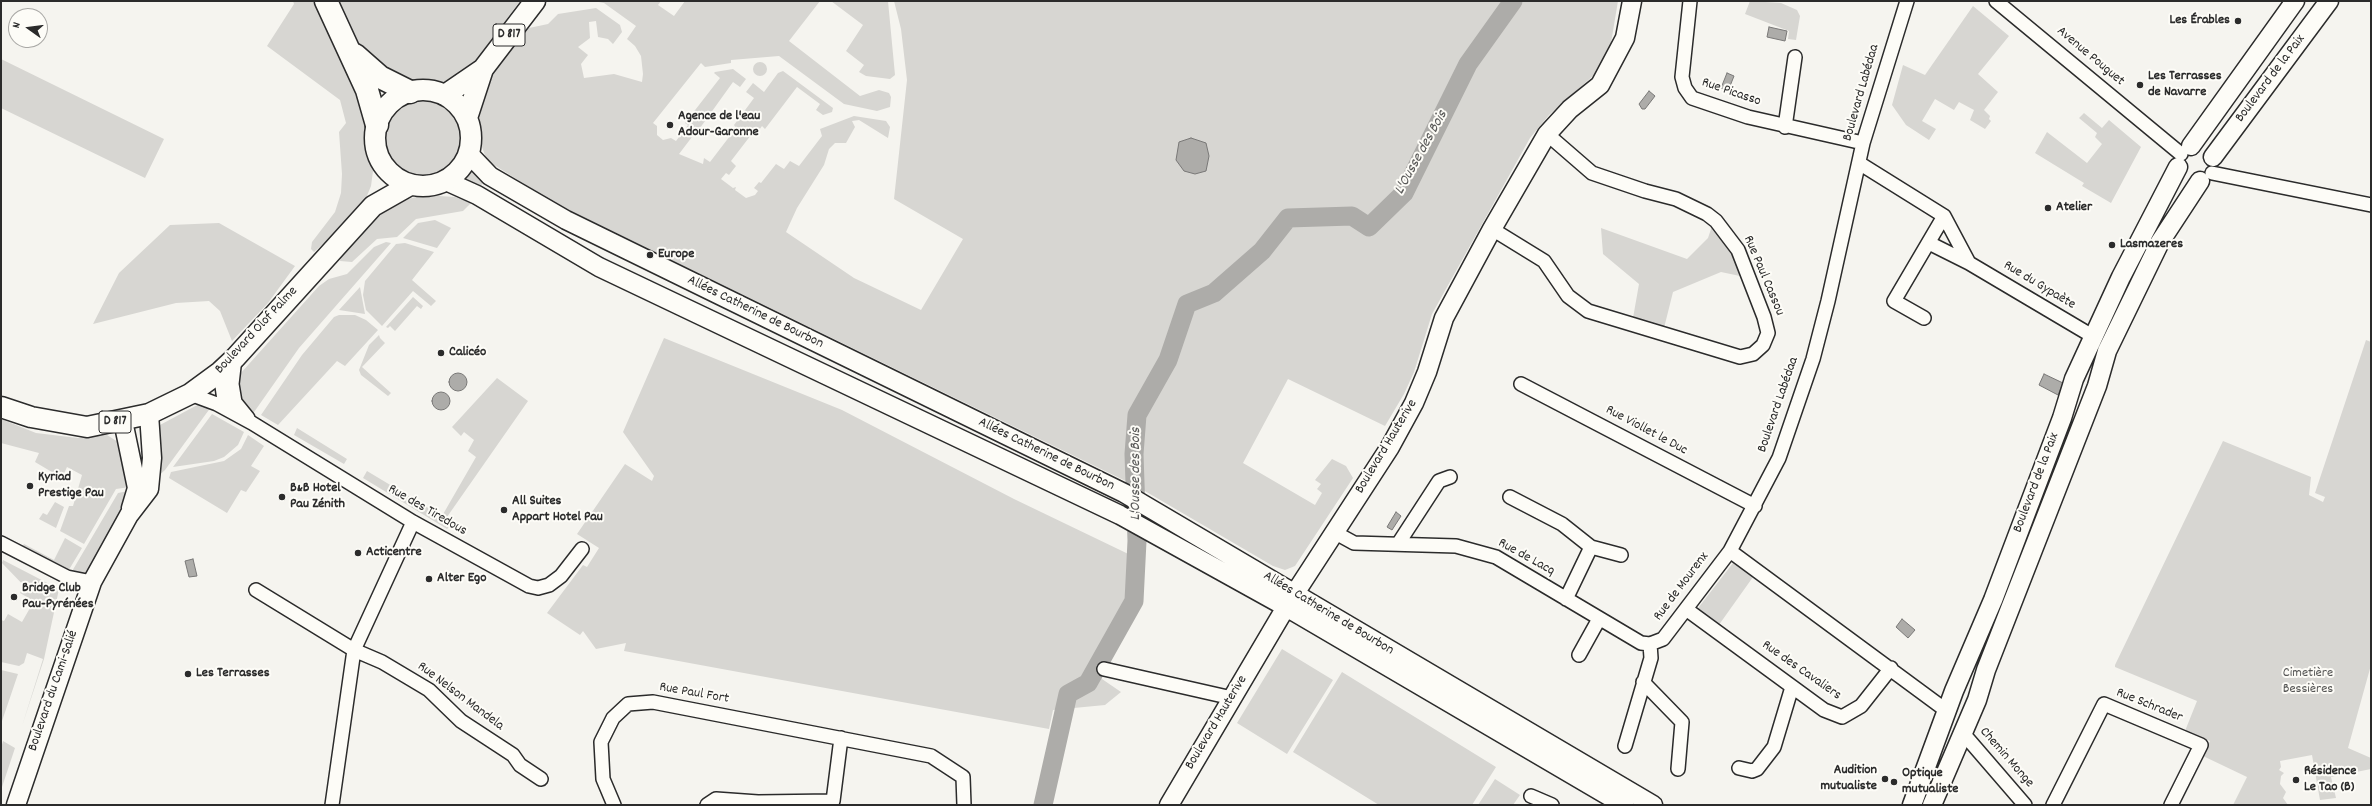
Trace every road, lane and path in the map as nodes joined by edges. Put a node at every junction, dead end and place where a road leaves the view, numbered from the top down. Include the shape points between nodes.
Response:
1 (326, 1) edge
2 (535, 1) edge
3 (1632, 1) edge
4 (1690, 1) edge
5 (1907, 1) edge
6 (1996, 1) edge
7 (2295, 1) edge
8 (2329, 1) edge
9 (350, 51) junction
10 (1795, 57) dead end
11 (483, 69) junction
12 (410, 92) junction
13 (445, 95) junction
14 (467, 118) junction
15 (377, 125) junction
16 (1785, 127) junction
17 (1547, 134) junction
18 (1863, 143) junction
19 (469, 154) junction
20 (2183, 156) junction
21 (1859, 163) junction
22 (382, 164) junction
23 (2208, 171) junction
24 (446, 181) junction
25 (410, 185) junction
26 (2371, 205) edge
27 (373, 206) junction
28 (1944, 216) junction
29 (1492, 229) junction
30 (1929, 243) junction
31 (1969, 263) junction
32 (1924, 318) dead end
33 (2094, 337) junction
34 (235, 358) junction
35 (220, 372) junction
36 (1521, 384) dead end
37 (190, 394) junction
38 (1, 407) edge
39 (232, 412) junction
40 (149, 414) junction
41 (123, 421) junction
42 (252, 423) junction
43 (1450, 477) dead end
44 (1510, 497) dead end
45 (1755, 506) junction
46 (129, 515) junction
47 (413, 522) junction
48 (1334, 532) junction
49 (1, 543) edge
50 (1398, 544) junction
51 (1591, 547) junction
52 (582, 549) dead end
53 (1730, 551) junction
54 (1621, 555) dead end
55 (92, 582) junction
56 (256, 590) dead end
57 (1566, 599) junction
58 (1290, 601) junction
59 (1686, 609) junction
60 (1599, 619) junction
61 (1650, 644) junction
62 (354, 650) junction
63 (1579, 654) dead end
64 (1891, 668) junction
65 (1104, 669) dead end
66 (1643, 682) junction
67 (1792, 687) junction
68 (1232, 698) junction
69 (1947, 711) junction
70 (1962, 732) junction
71 (842, 738) junction
72 (1626, 746) dead end
73 (1981, 753) junction
74 (1950, 761) junction
75 (1739, 768) dead end
76 (1678, 769) dead end
77 (542, 779) dead end
78 (1531, 796) dead end
79 (16, 805) edge
80 (332, 805) edge
81 (614, 805) edge
82 (706, 805) edge
83 (964, 805) edge
84 (1169, 805) edge
85 (1552, 805) edge
86 (1624, 805) edge
87 (1653, 805) edge
88 (1912, 805) edge
89 (1932, 805) edge
90 (2026, 805) edge
91 (2053, 805) edge
92 (2171, 805) edge

1 - 9 highway
2 - 11 main road, D 817
3 - 17 main road, Boulevard Hauterive via 1625,38 1600,85 1570,110
4 - 16 street, Rue Picasso via 1682,77 1688,94 1700,101
5 - 18 street, Boulevard Labédaa
6 - 20 street, Avenue Pouguet
7 - 20 main road, Boulevard de la Paix
8 - 23 main road, Boulevard de la Paix
9 - 12 highway via 380,77
9 - 15 highway via 367,90
10 - 16 street
11 - 13 main road, D 817
11 - 14 main road, D 817
12 - 13 main road via 426,90
12 - 15 main road via 392,101 380,116
13 - 14 main road via 458,105
14 - 19 main road via 472,140
15 - 22 main road via 375,141
16 - 18 street, Rue Picasso
17 - 29 main road, Boulevard Hauterive
17 - 29 street, Rue Paul Cassou via 1592,173 1676,199 1716,221 1738,250 1764,317 1768,333 1763,345 1753,354 1740,357 1588,311 1568,296 1544,261
18 - 21 street, Boulevard Labédaa
19 - 24 main road via 458,172
19 - 58 main road, Allées Catherine de Bourbon via 490,176 566,220 1124,493 1159,513
20 - 23 main road via 2186,179
20 - 23 main road via 2206,148
20 - 33 main road, Boulevard de la Paix via 2121,277
21 - 28 street
21 - 45 street, Boulevard Labédaa via 1828,301 1812,359 1779,458
22 - 25 main road via 394,178
22 - 27 main road, Boulevard Olof Palme / D 817 via 380,186
23 - 26 street
23 - 70 main road, Boulevard de la Paix via 2160,242 2107,351 2087,411 1986,670 1977,700
24 - 25 main road via 430,186
24 - 58 main road, Allées Catherine de Bourbon via 477,195 599,267 1120,515
25 - 27 main road, Boulevard Olof Palme / D 817
27 - 34 main road, Boulevard Olof Palme / D 817
28 - 30 street
28 - 31 street
29 - 48 main road, Boulevard Hauterive via 1444,318 1414,403 1390,447
30 - 31 street, Rue du Gypaète
30 - 32 street via 1894,301
31 - 33 street, Rue du Gypaète
33 - 69 main road, Boulevard de la Paix via 2074,379 2018,534
34 - 35 main road, Boulevard Olof Palme / D 817
34 - 42 street, Rue des Tiredous via 232,384 235,402
35 - 37 main road, Boulevard Olof Palme / D 817
35 - 39 street via 224,400
36 - 45 street, Rue Viollet le Duc
37 - 39 street, Rue des Tiredous
37 - 40 main road, Boulevard Olof Palme / D 817
38 - 41 main road, Boulevard Olof Palme / D 817 via 31,417 87,427
39 - 42 street, Rue des Tiredous
40 - 41 main road, Boulevard Olof Palme / D 817
40 - 46 main road, Boulevard du Cami-Salié via 152,458 149,489
41 - 46 main road, Boulevard du Cami-Salié via 137,488
42 - 47 street, Rue des Tiredous
43 - 50 street via 1439,481
44 - 51 street via 1562,524
45 - 53 street, Boulevard Labédaa
46 - 55 main road, Boulevard du Cami-Salié
47 - 52 street, Rue des Tiredous via 522,583 538,588 549,585 561,576
47 - 62 street
48 - 50 street, Rue de Lacq via 1354,543
48 - 58 main road, Boulevard Hauterive
49 - 55 street via 67,577
50 - 57 street, Rue de Lacq via 1456,546 1496,557
51 - 54 street
51 - 57 street
53 - 59 street, Rue de Mourenx
53 - 64 street
55 - 79 main road, Boulevard du Cami-Salié
56 - 62 street, Rue Nelson Mandela
57 - 60 street, Rue de Lacq
58 - 68 main road, Boulevard Hauterive
58 - 86 main road, Allées Catherine de Bourbon
58 - 87 main road, Allées Catherine de Bourbon
59 - 61 street, Rue de Mourenx via 1663,639
59 - 67 street, Rue des Cavaliers
60 - 61 street, Rue de Lacq via 1641,644
60 - 63 street
61 - 66 street via 1651,658
62 - 77 street, Rue Nelson Mandela via 382,662 429,690 461,721 513,755 520,765
62 - 80 street
64 - 67 street, Rue des Cavaliers via 1861,706 1842,717 1824,710
64 - 69 street
65 - 68 street
66 - 72 street
66 - 76 street via 1682,722
67 - 75 street via 1774,747 1757,769 1752,771
68 - 84 main road, Boulevard Hauterive
69 - 88 main road, Boulevard de la Paix
70 - 73 street, Chemin Monge
70 - 74 main road, Boulevard de la Paix
71 - 81 street, Rue Paul Fort via 653,702 628,704 613,718 601,742 604,778
71 - 82 street via 833,801 758,802 716,799
71 - 83 street, Rue Paul Fort via 931,756 963,777
73 - 74 street via 1962,750
73 - 90 street, Chemin Monge
74 - 89 main road, Boulevard de la Paix
78 - 85 street
91 - 92 street, Rue Schrader via 2104,704 2201,745

